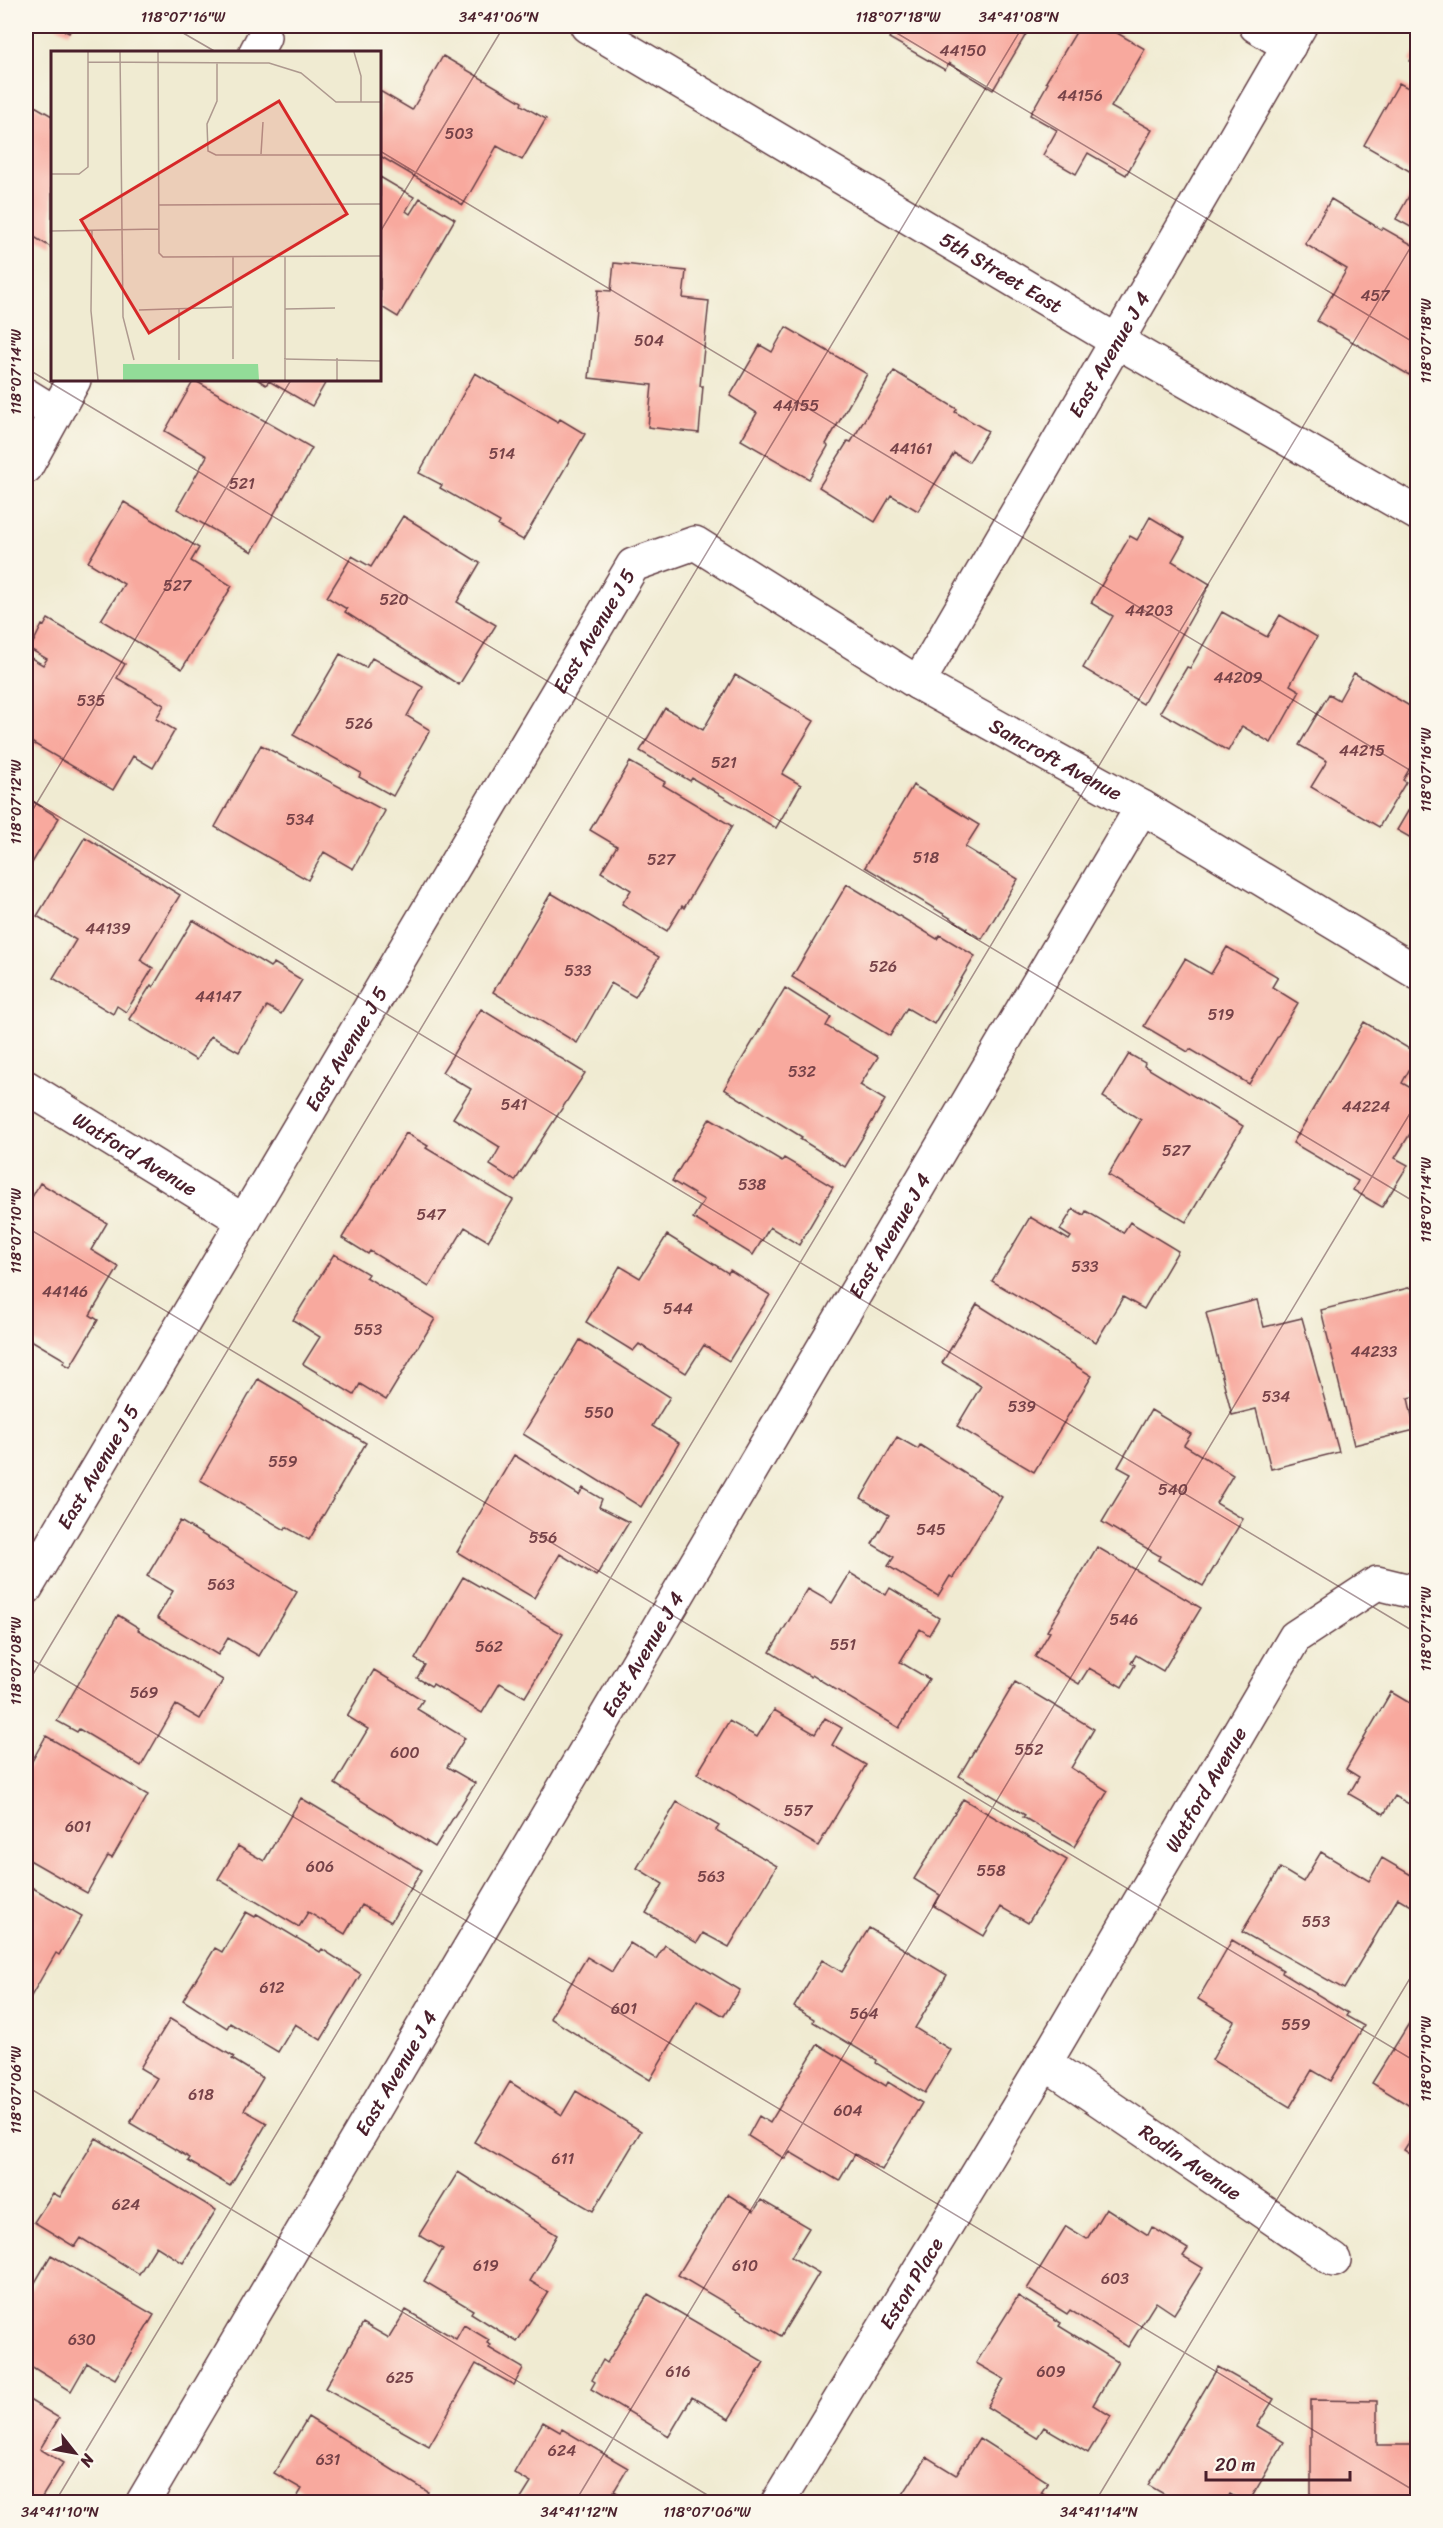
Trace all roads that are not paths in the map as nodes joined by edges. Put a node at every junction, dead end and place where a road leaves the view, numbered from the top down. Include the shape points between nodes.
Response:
1 (587, 26) edge
2 (1256, 26) edge
3 (1294, 36) edge
4 (1115, 340) junction
5 (73, 381) edge
6 (26, 395) edge
7 (55, 413) junction
8 (26, 467) edge
9 (1418, 514) edge
10 (695, 543) joint
11 (918, 683) junction
12 (1142, 807) junction
13 (1418, 973) edge
14 (26, 1087) edge
15 (244, 1221) junction
16 (26, 1588) edge
17 (1418, 1593) edge
18 (1045, 2063) junction
19 (1334, 2260) dead end
20 (143, 2502) edge
21 (778, 2502) edge

1 - 4 street, 5th Street East
2 - 3 street
3 - 4 street, East Avenue J 4
4 - 9 street, 5th Street East
4 - 11 street, East Avenue J 4
5 - 7 street
6 - 7 street
7 - 8 street
10 - 11 street, Sancroft Avenue
10 - 15 street, East Avenue J 5 via 633,566
11 - 12 street, Sancroft Avenue
12 - 13 street, Sancroft Avenue
12 - 20 street, East Avenue J 4
14 - 15 street, Watford Avenue
15 - 16 street, East Avenue J 5
17 - 18 street, Watford Avenue via 1377,1583 1294,1637
18 - 19 street, Rodin Avenue
18 - 21 street, Eston Place

